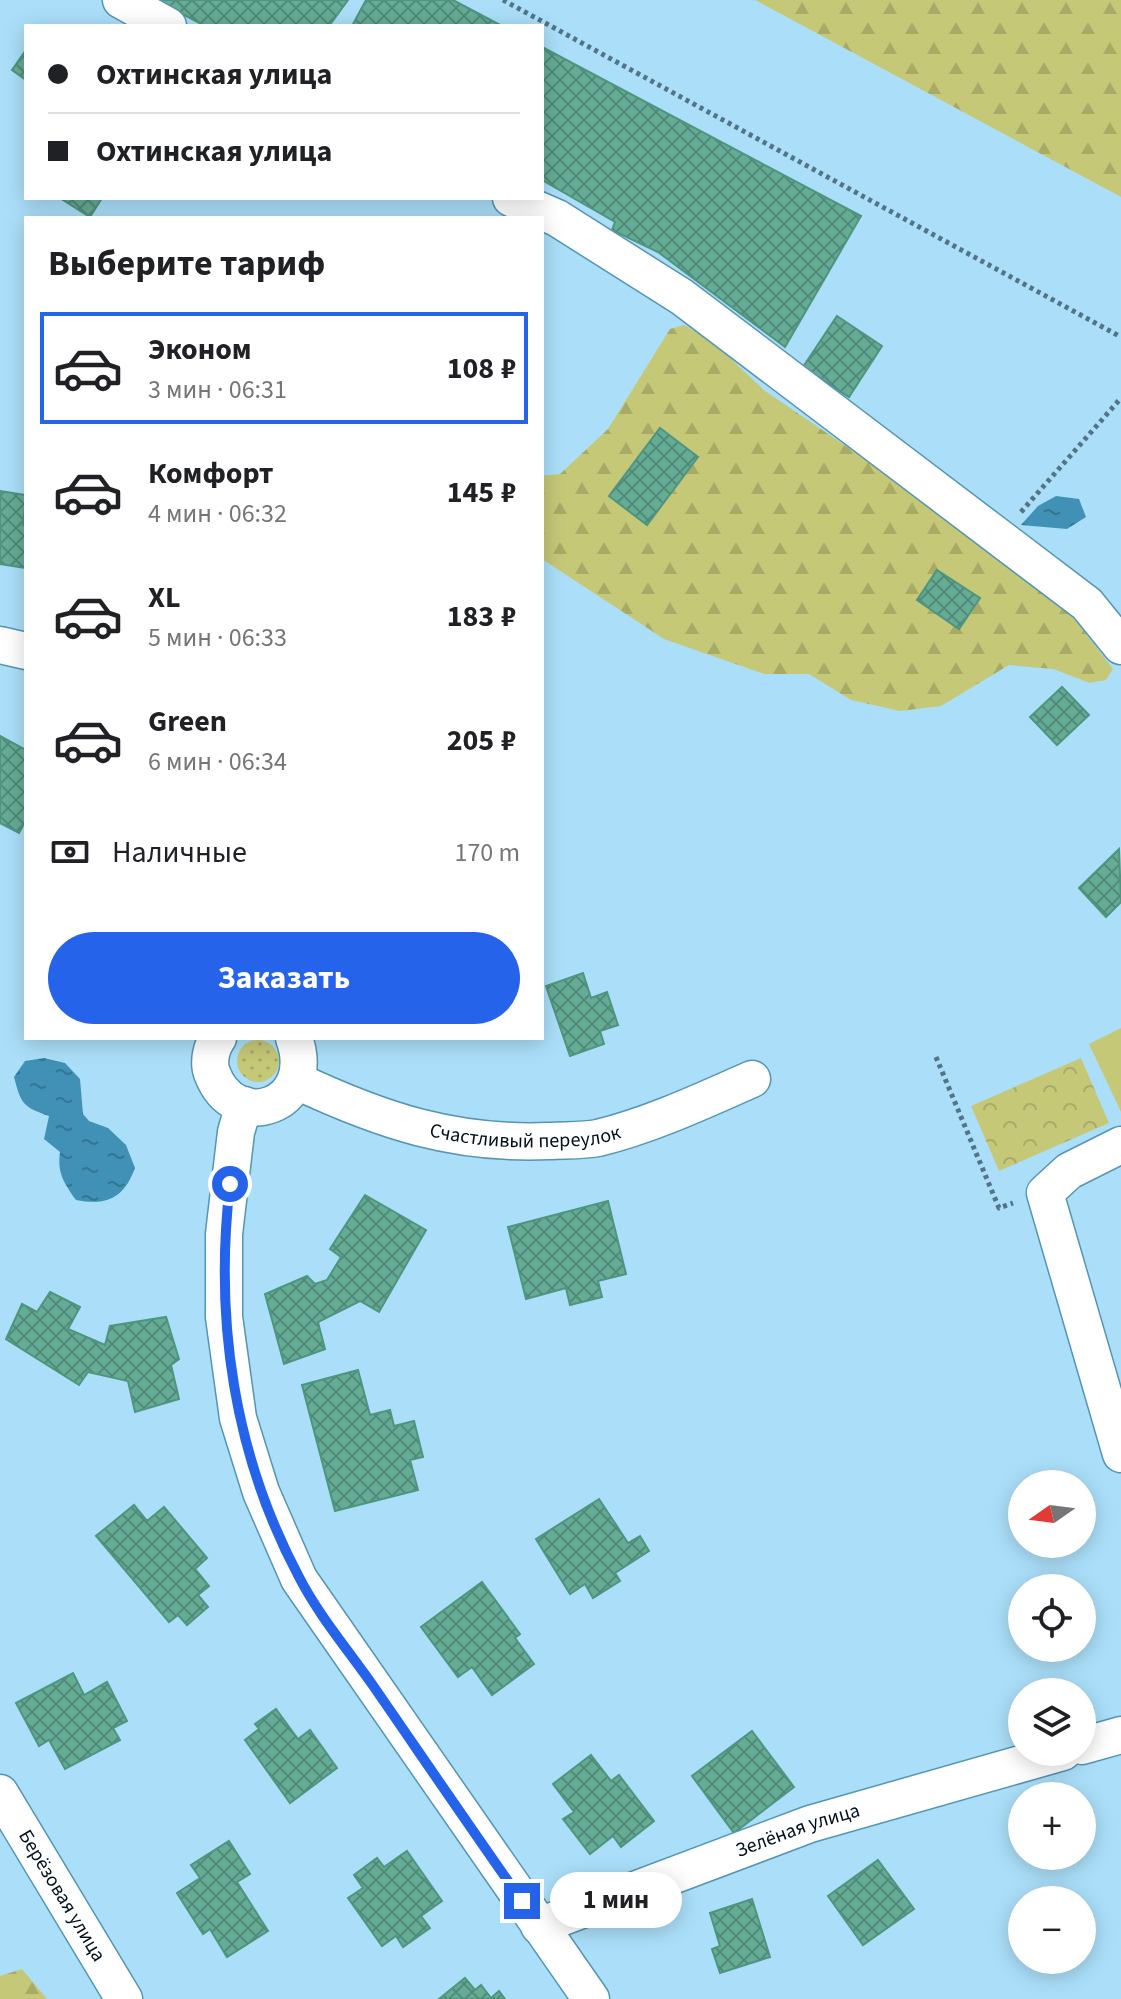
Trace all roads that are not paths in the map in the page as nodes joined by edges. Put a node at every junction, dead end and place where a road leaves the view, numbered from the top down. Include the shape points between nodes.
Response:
1 (121, 0) edge
2 (164, 24) edge
3 (516, 200) edge
4 (0, 645) edge
5 (1121, 646) edge
6 (24, 651) edge
7 (216, 1040) edge
8 (295, 1040) edge
9 (752, 1079) dead end
10 (297, 1081) junction
11 (244, 1105) junction
12 (1121, 1145) edge
13 (1107, 1361) edge
14 (1121, 1454) edge
15 (1121, 1735) edge
16 (1096, 1742) edge
17 (1014, 1766) edge
18 (0, 1793) edge
19 (539, 1926) junction
20 (124, 1999) edge
21 (591, 1999) edge

1 - 2 street
3 - 5 street via 557,218 682,297 1087,604
4 - 6 street
7 - 11 street via 210,1067 218,1089
8 - 10 street via 301,1057
9 - 10 street, Счастливый переулок via 596,1138 510,1143 429,1133 361,1111
10 - 11 street via 282,1099 260,1108
11 - 19 street via 224,1234 224,1317 238,1418 261,1492 299,1579
12 - 13 street via 1069,1171 1045,1193
13 - 14 street
15 - 16 street
17 - 19 street, Зелёная улица via 810,1824
18 - 20 street, Берёзовая улица
19 - 21 street

